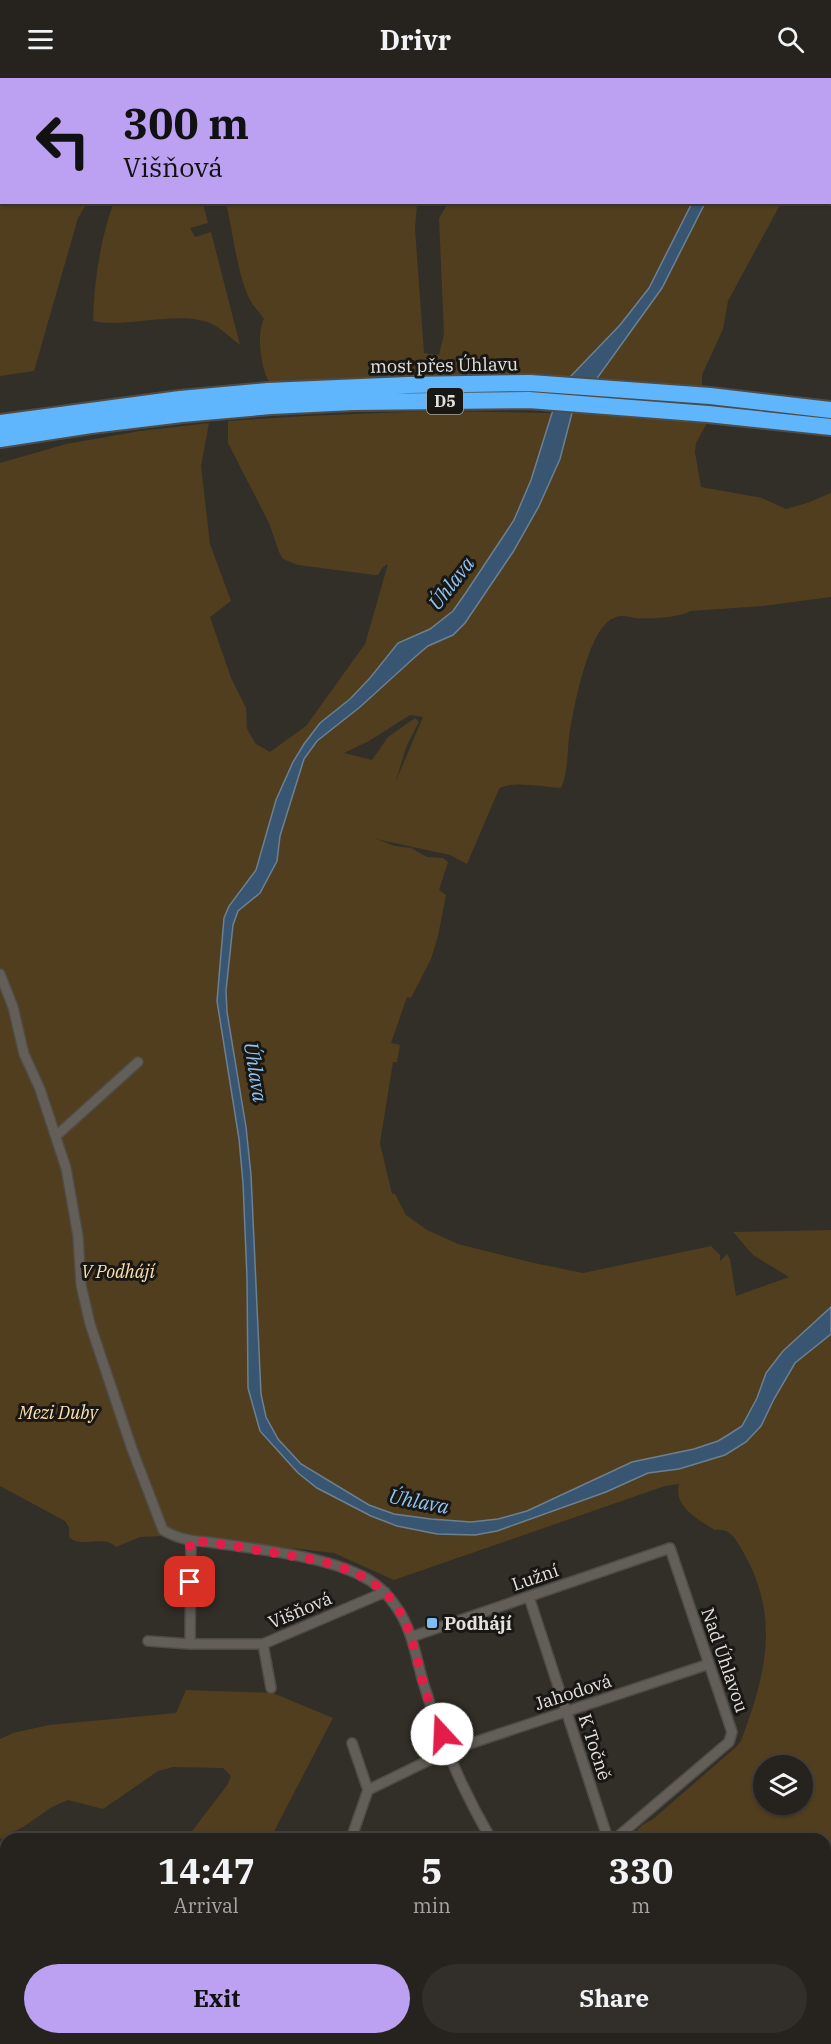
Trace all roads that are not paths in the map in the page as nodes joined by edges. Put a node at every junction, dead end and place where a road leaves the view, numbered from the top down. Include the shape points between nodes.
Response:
1 (181, 407) junction
2 (831, 410) edge
3 (0, 423) edge
4 (831, 427) edge
5 (0, 439) edge
6 (0, 974) edge
7 (138, 1062) dead end
8 (56, 1136) junction
9 (190, 1541) junction
10 (670, 1548) joint
11 (385, 1592) junction
12 (529, 1597) junction
13 (411, 1637) junction
14 (148, 1641) dead end
15 (190, 1644) junction
16 (263, 1644) junction
17 (709, 1664) junction
18 (271, 1688) dead end
19 (566, 1711) junction
20 (352, 1743) dead end
21 (448, 1751) junction
22 (368, 1790) junction
23 (353, 1833) edge
24 (487, 1833) edge
25 (606, 1833) edge
26 (622, 1833) edge

1 - 2 highway, most přes Úhlavu / D5 via 352,386 530,383 710,396
1 - 3 highway, D5
1 - 4 highway, most přes Úhlavu / D5 via 529,400
1 - 5 highway, D5
6 - 8 street via 24,1054
7 - 8 street
8 - 9 street via 66,1168 78,1236 81,1285 93,1334 163,1530
9 - 11 street via 335,1565 362,1576
9 - 15 street
10 - 12 street, Lužní
10 - 17 street, Nad Úhlavou
11 - 13 street
11 - 16 street, Višňová
12 - 13 street, Lužní
12 - 19 street, K Točně
13 - 21 street
14 - 15 street, Višňová
15 - 16 street, Višňová
16 - 18 street
17 - 19 street, Jahodová
17 - 26 street, Nad Úhlavou via 732,1732 729,1742
19 - 21 street, Jahodová
19 - 25 street, K Točně
20 - 22 street
21 - 22 street, Jahodová
21 - 24 street
22 - 23 street

